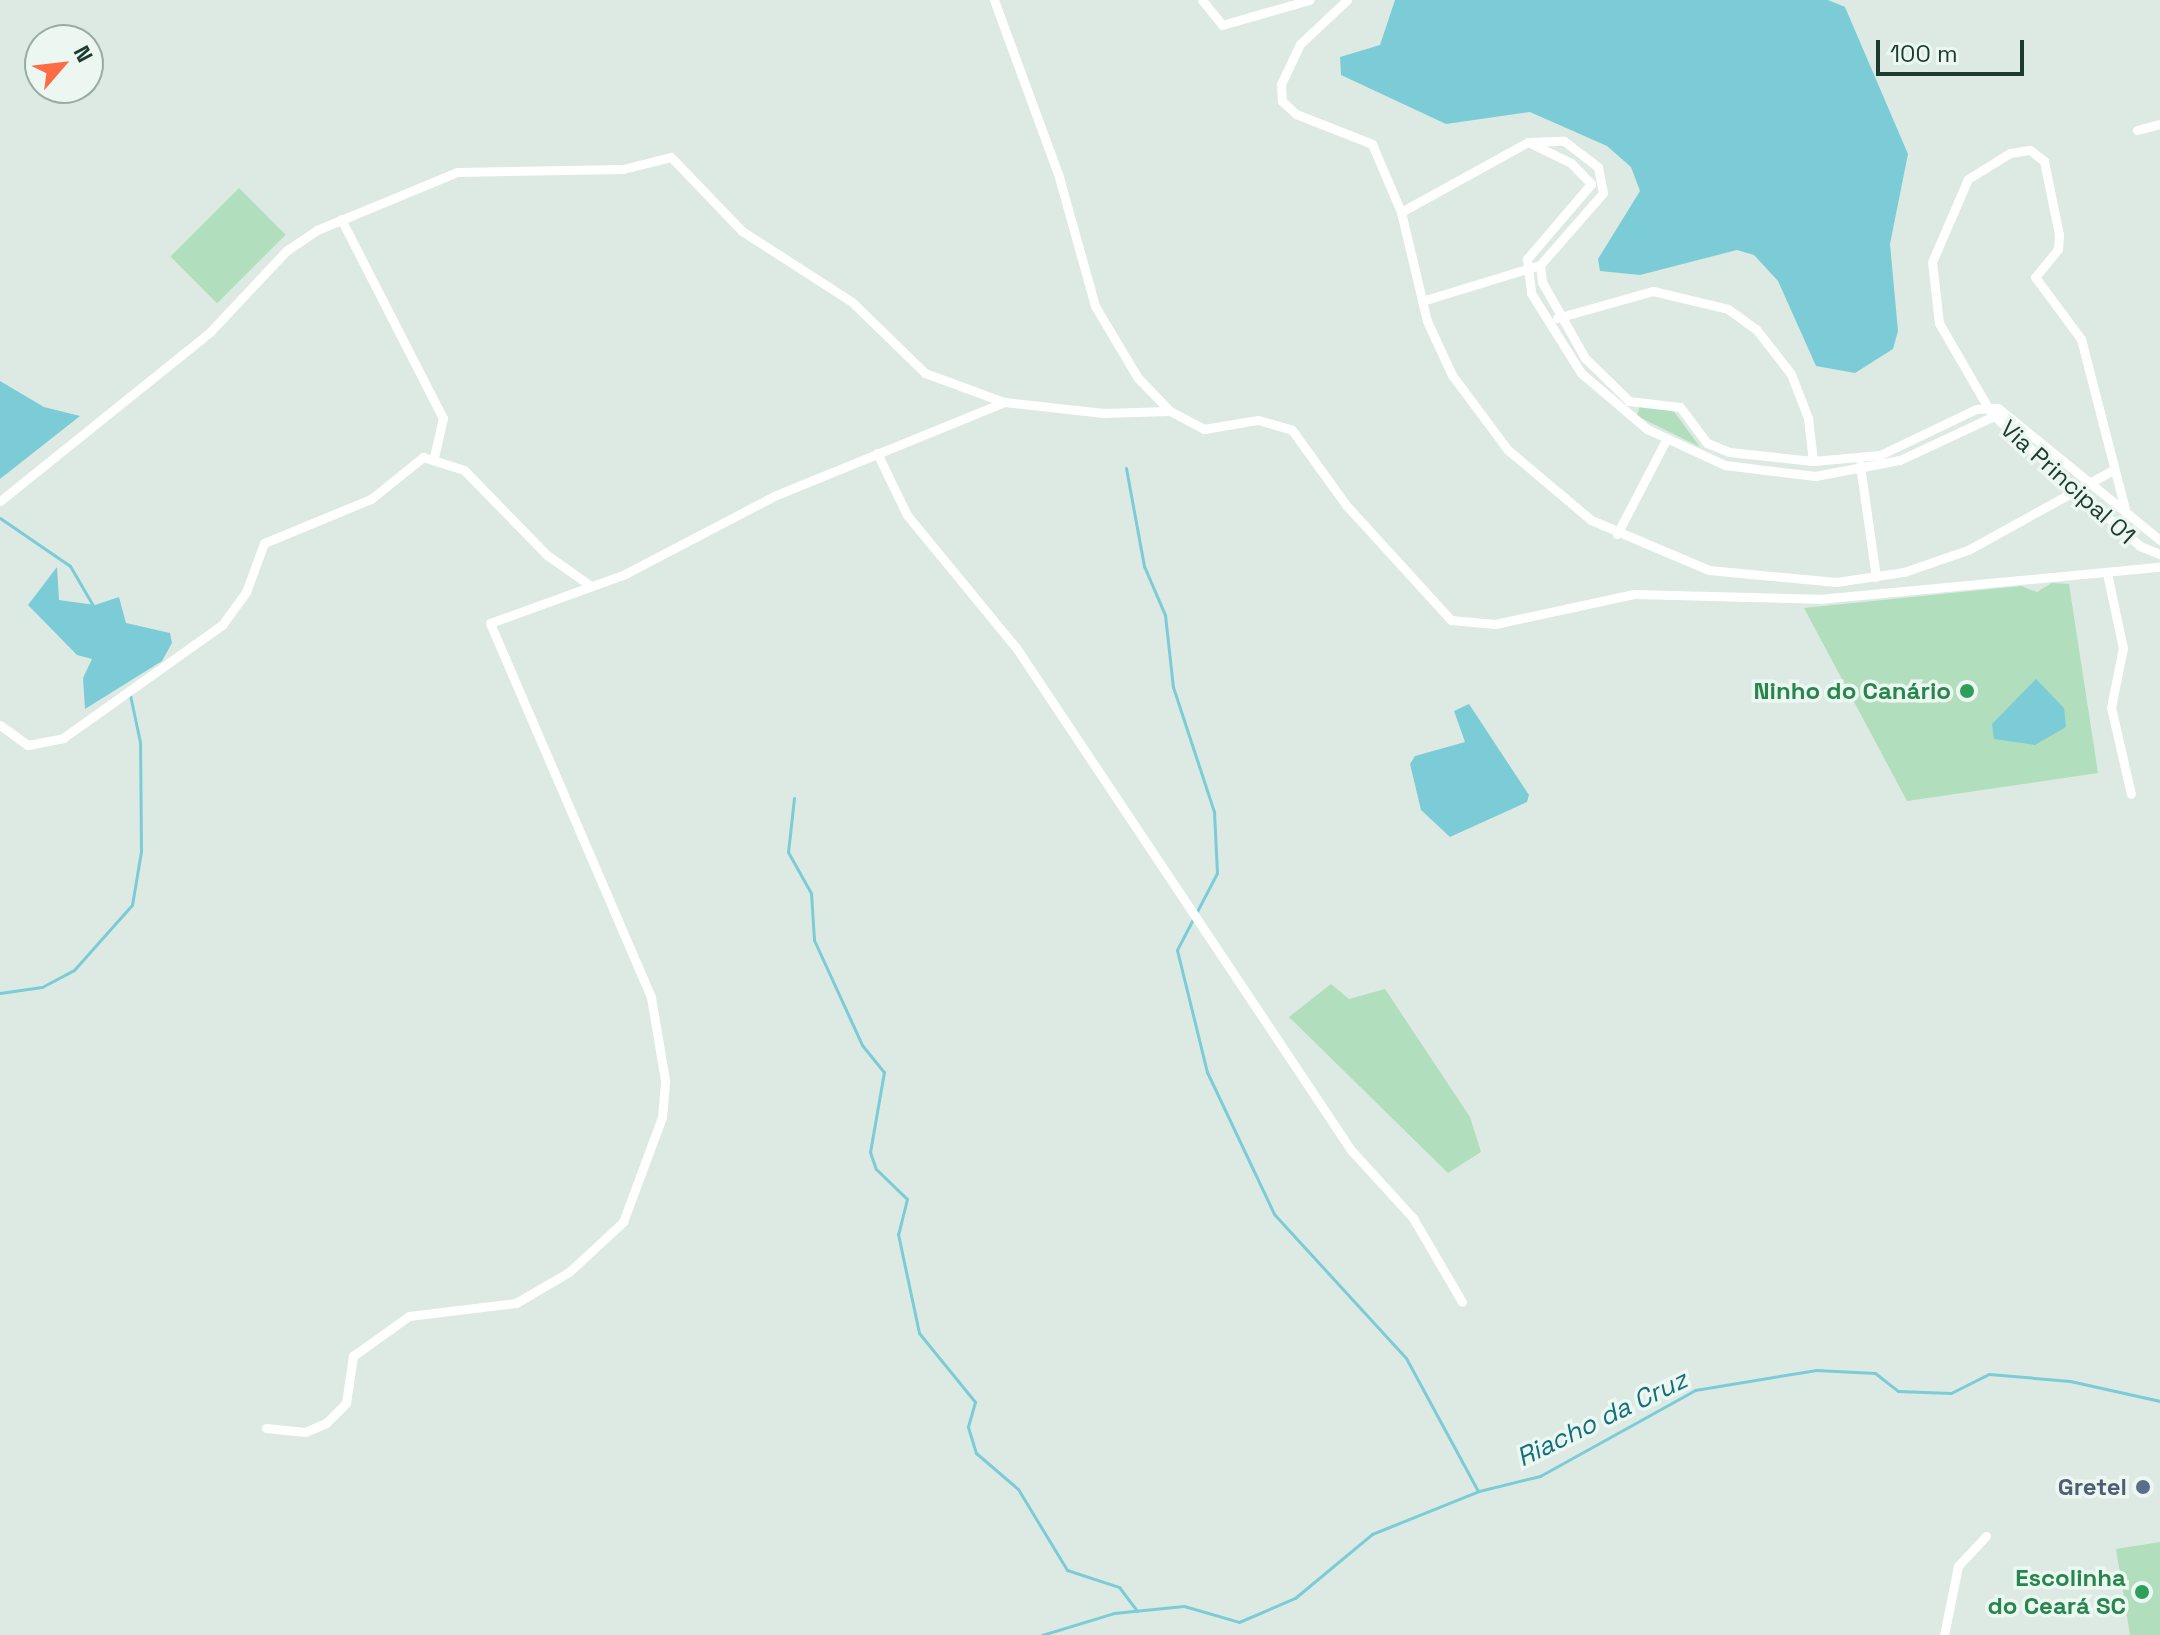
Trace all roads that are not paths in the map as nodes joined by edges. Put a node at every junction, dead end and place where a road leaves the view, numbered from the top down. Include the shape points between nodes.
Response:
1 (994, 0) edge
2 (1202, 0) edge
3 (1309, 0) edge
4 (1329, 0) edge
5 (1343, 3) edge
6 (2160, 124) edge
7 (2137, 130) dead end
8 (1528, 142) junction
9 (1589, 189) junction
10 (1603, 193) junction
11 (1401, 212) junction
12 (341, 219) junction
13 (1540, 265) junction
14 (1523, 268) junction
15 (1422, 301) junction
16 (1559, 317) junction
17 (1546, 323) junction
18 (1629, 401) junction
19 (1004, 402) junction
20 (1623, 410) junction
21 (1170, 411) junction
22 (1990, 411) junction
23 (1666, 440) junction
24 (1707, 443) junction
25 (877, 453) junction
26 (434, 456) junction
27 (1702, 457) junction
28 (1860, 459) junction
29 (1813, 461) junction
30 (2111, 471) junction
31 (1861, 472) junction
32 (2094, 482) junction
33 (2076, 484) junction
34 (0, 501) edge
35 (2128, 516) junction
36 (1617, 534) junction
37 (2160, 540) edge
38 (2160, 553) edge
39 (2160, 567) edge
40 (2107, 573) junction
41 (1876, 577) junction
42 (591, 586) junction
43 (0, 725) edge
44 (2131, 794) dead end
45 (1462, 1302) dead end
46 (266, 1428) dead end
47 (1986, 1536) dead end
48 (1944, 1635) edge

1 - 21 street via 1063,190 1095,306 1138,378
2 - 3 street via 1222,25
4 - 5 street
5 - 11 street via 1290,61 1282,101 1296,114 1372,144
6 - 7 street
8 - 9 street via 1571,163 1589,177
8 - 10 street via 1558,139 1589,157 1603,176
8 - 11 street via 1419,208
9 - 10 street
9 - 14 street
10 - 13 street
11 - 15 street
12 - 19 street via 457,172 623,169 671,157 742,231 852,302 925,373
12 - 26 street via 443,418
12 - 34 street via 286,251 210,332
13 - 14 street
13 - 16 street
14 - 15 street
14 - 17 street, Via Principal 01
15 - 36 street via 1452,375 1500,441 1562,499
16 - 17 street
16 - 18 street via 1585,358
16 - 29 street via 1653,291 1728,309 1756,329 1791,374 1808,418
17 - 20 street, Via Principal 01 via 1581,373
18 - 20 street
18 - 24 street via 1680,407
19 - 21 street via 1103,413
19 - 25 street
20 - 23 street, Via Principal 01
21 - 40 street via 1219,432 1258,420 1292,430 1436,612 1466,624 1634,594 1819,599
22 - 28 street, Via Principal 01 via 1901,449
22 - 30 street via 1935,307 1932,262 1952,205 1990,162 2023,150 2041,156 2059,245 2035,277 2081,339
22 - 31 street, Via Principal 01 via 1934,448
22 - 32 street, Via Principal 01 via 2008,411
22 - 33 street, Via Principal 01
23 - 27 street, Via Principal 01
23 - 36 street
24 - 27 street
24 - 29 street, Via Principal 01 via 1757,458
25 - 42 street
25 - 45 street via 907,515 1017,649 1351,1150 1413,1218
26 - 42 street via 464,470 547,555
26 - 43 street via 410,465 371,499 264,543 246,592 222,625 63,738 28,745
27 - 31 street, Via Principal 01 via 1756,472
28 - 29 street, Via Principal 01
28 - 31 street
30 - 32 street
30 - 35 street
31 - 41 street
32 - 33 street
32 - 35 street, Via Principal 01
33 - 38 street, Via Principal 01 via 2140,546
33 - 41 street via 2004,534
35 - 37 street, Via Principal 01
36 - 41 street via 1675,560 1747,577 1836,582
39 - 40 street
40 - 44 street via 2123,648 2111,707
42 - 46 street via 490,623 651,997 665,1100 630,1204 610,1239 537,1295 409,1316 353,1356 346,1403 326,1423 305,1432
47 - 48 street via 1949,1587

